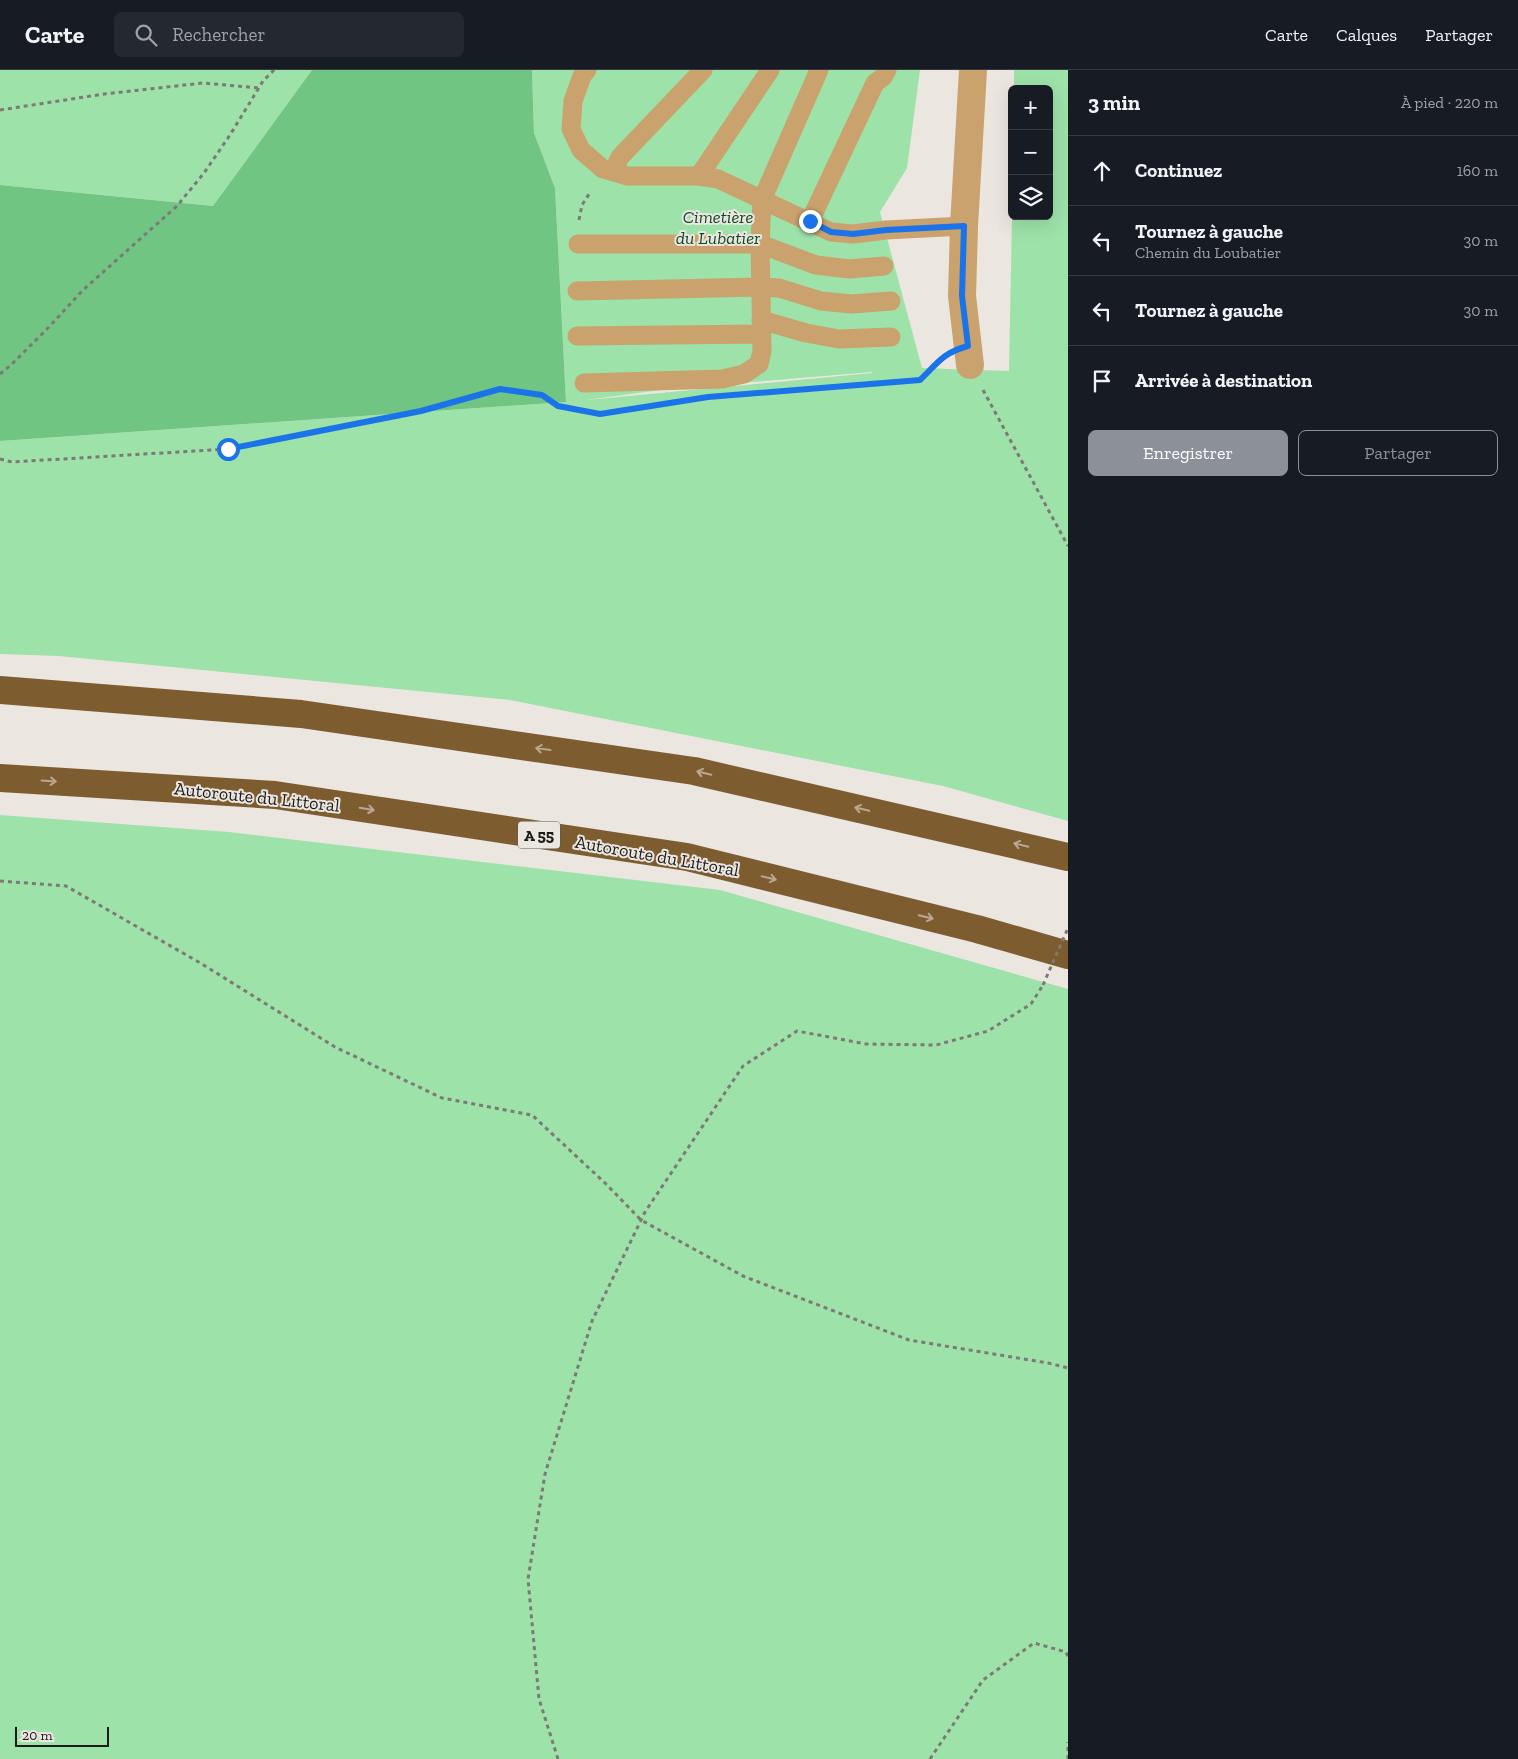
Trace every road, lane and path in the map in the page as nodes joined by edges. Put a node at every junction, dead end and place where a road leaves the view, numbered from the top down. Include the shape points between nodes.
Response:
1 (274, 70) edge
2 (587, 70) edge
3 (703, 70) edge
4 (770, 70) edge
5 (819, 70) edge
6 (887, 70) edge
7 (974, 70) edge
8 (259, 88) junction
9 (0, 110) edge
10 (613, 172) junction
11 (699, 176) junction
12 (762, 200) junction
13 (810, 221) junction
14 (964, 226) junction
15 (578, 244) dead end
16 (760, 244) junction
17 (884, 266) dead end
18 (761, 287) junction
19 (577, 292) dead end
20 (891, 301) dead end
21 (761, 327) junction
22 (577, 336) dead end
23 (891, 337) dead end
24 (969, 355) junction
25 (0, 374) edge
26 (584, 383) dead end
27 (756, 393) dead end
28 (630, 409) dead end
29 (0, 459) edge
30 (1068, 546) edge
31 (0, 690) edge
32 (0, 778) edge
33 (1068, 857) edge
34 (0, 882) edge
35 (1068, 928) edge
36 (1068, 955) edge
37 (641, 1220) junction
38 (1068, 1368) edge
39 (1068, 1657) edge
40 (1068, 1742) edge
41 (558, 1759) edge
42 (930, 1759) edge
43 (1068, 1759) edge

1 - 8 path
2 - 10 lane via 573,101 571,129 581,150 604,169
3 - 10 lane via 620,157
4 - 11 lane
5 - 12 lane
6 - 13 lane via 875,83
7 - 14 street
8 - 9 path via 203,83
8 - 25 path via 204,173 177,206 82,290
10 - 11 lane via 627,176
11 - 12 lane via 718,180
12 - 13 lane
12 - 16 lane
13 - 14 lane via 831,232 853,234
14 - 24 street via 962,296
15 - 16 lane
16 - 17 lane via 816,265 849,269
16 - 18 lane
18 - 19 lane
18 - 20 lane via 779,288 821,301 852,304
18 - 21 lane
21 - 22 lane
21 - 23 lane via 839,338
21 - 26 lane via 762,351 758,364 744,374 722,380
24 - 27 path via 953,350 943,355 920,380
24 - 30 path
28 - 29 path via 600,414 558,406 542,395 500,389 421,411 228,449 12,462
33 -> 31 highway via 694,771 301,714
32 -> 36 highway, Autoroute du Littoral / A 55 via 275,795 687,857 977,929
34 - 37 path via 66,886 202,964 335,1047 442,1098 532,1116
35 - 37 path, bridge via 1031,1004 988,1031 936,1045 866,1044 796,1031 743,1066
37 - 38 path via 743,1276 909,1340
37 - 41 path via 592,1321 546,1474 528,1579 539,1700
39 - 42 path via 1066,1652 1034,1643 983,1680
40 - 43 path

